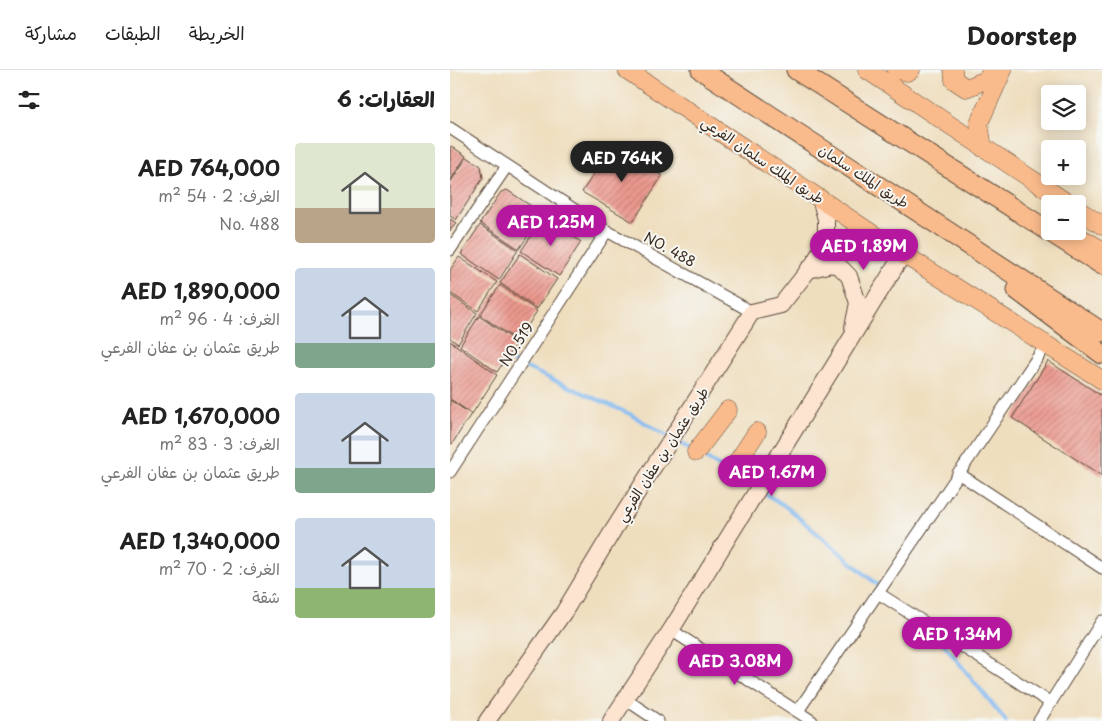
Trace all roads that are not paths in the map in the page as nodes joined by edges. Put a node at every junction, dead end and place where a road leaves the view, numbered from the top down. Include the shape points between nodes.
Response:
1 (627, 70) edge
2 (701, 70) edge
3 (796, 70) edge
4 (867, 70) edge
5 (896, 70) edge
6 (911, 70) edge
7 (953, 70) edge
8 (993, 70) edge
9 (1003, 70) edge
10 (857, 110) junction
11 (450, 128) edge
12 (983, 148) junction
13 (507, 166) junction
14 (889, 193) junction
15 (1055, 195) edge
16 (820, 198) junction
17 (1086, 215) edge
18 (1041, 216) edge
19 (1102, 226) edge
20 (607, 231) junction
21 (1085, 240) edge
22 (450, 250) edge
23 (1102, 250) edge
24 (903, 254) junction
25 (1102, 266) edge
26 (808, 270) junction
27 (752, 312) junction
28 (1102, 332) edge
29 (852, 337) junction
30 (1046, 344) junction
31 (1102, 354) edge
32 (1102, 380) edge
33 (728, 410) dead end
34 (757, 432) dead end
35 (696, 452) dead end
36 (450, 472) edge
37 (730, 473) dead end
38 (958, 473) junction
39 (1102, 568) edge
40 (878, 593) junction
41 (1102, 621) edge
42 (671, 630) junction
43 (624, 699) junction
44 (1051, 703) junction
45 (798, 711) junction
46 (487, 721) edge
47 (611, 721) edge
48 (658, 721) edge
49 (812, 721) edge
50 (1039, 721) edge

1 - 16 main road, طريق الملك سلمان الفرعي
2 - 14 highway, طريق الملك سلمان
3 - 10 highway
4 - 12 main road
5 - 6 main road
7 - 8 main road via 954,80 966,88 986,80
9 - 12 main road via 979,123
10 - 18 main road
10 - 25 highway
11 - 13 street, NO. 488
12 - 15 main road
13 - 20 street, NO. 488
13 - 22 street
14 - 28 highway, طريق الملك سلمان
14 - 31 highway
16 - 24 main road, طريق الملك سلمان الفرعي
16 - 26 main road via 826,219 826,241
17 - 19 main road
20 - 27 street, NO. 488
20 - 36 street, NO.519
21 - 23 main road
24 - 29 main road
24 - 30 main road, طريق الملك سلمان الفرعي
26 - 27 main road via 781,305
26 - 29 main road via 831,264 849,276 858,303
27 - 46 main road, طريق عثمان بن عفان الفرعي via 564,612
29 - 42 main road
30 - 32 main road, طريق الملك سلمان الفرعي
30 - 38 street
33 - 35 main road
34 - 37 main road
38 - 39 street
38 - 40 street
40 - 44 street
40 - 45 street
41 - 44 street
42 - 43 main road
42 - 45 street
43 - 47 main road
43 - 48 street
44 - 50 street
45 - 49 street

